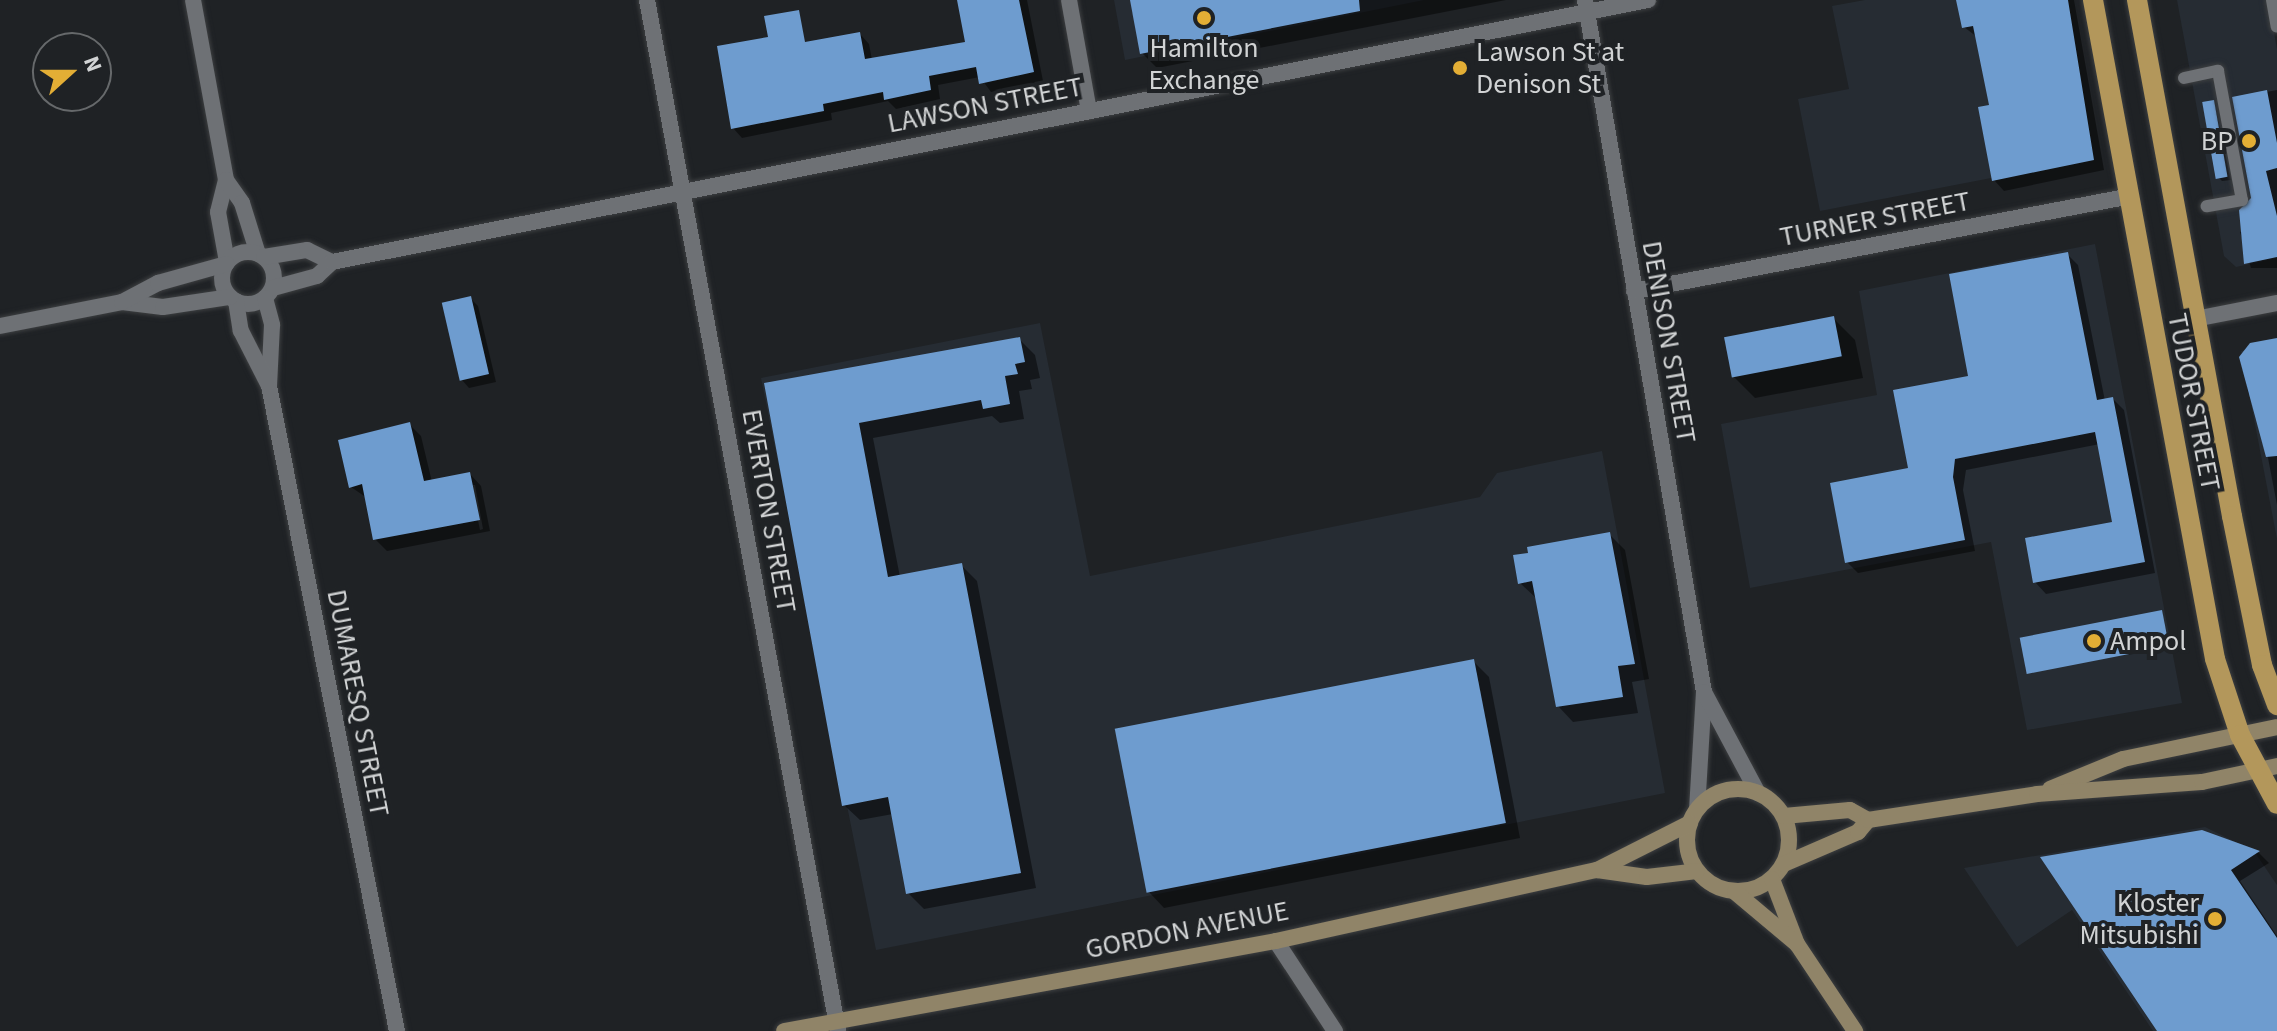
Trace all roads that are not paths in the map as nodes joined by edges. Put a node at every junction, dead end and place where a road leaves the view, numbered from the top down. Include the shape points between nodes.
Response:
1 (193, 0) edge
2 (647, 0) edge
3 (1069, 0) edge
4 (1648, 0) edge
5 (2093, 0) edge
6 (2137, 0) edge
7 (2272, 0) edge
8 (1586, 6) edge
9 (2277, 27) edge
10 (2184, 78) dead end
11 (1089, 111) junction
12 (226, 180) junction
13 (683, 191) junction
14 (2126, 197) junction
15 (2207, 206) dead end
16 (261, 255) junction
17 (332, 262) junction
18 (227, 263) junction
19 (1634, 291) junction
20 (269, 293) junction
21 (233, 299) junction
22 (122, 302) junction
23 (2277, 303) edge
24 (2195, 319) junction
25 (0, 326) edge
26 (269, 386) junction
27 (1704, 692) junction
28 (2277, 705) edge
29 (2277, 727) edge
30 (2240, 735) junction
31 (2277, 766) edge
32 (2256, 771) junction
33 (1758, 793) junction
34 (2037, 794) junction
35 (2277, 804) edge
36 (1694, 816) junction
37 (1784, 816) junction
38 (1868, 820) junction
39 (1784, 864) junction
40 (1597, 870) junction
41 (1697, 871) junction
42 (1772, 879) junction
43 (1735, 892) junction
44 (1276, 941) junction
45 (1797, 944) junction
46 (836, 1026) edge
47 (397, 1031) edge
48 (784, 1031) edge
49 (1335, 1031) edge
50 (1855, 1031) edge

1 - 12 street
2 - 13 street, EVERTON STREET
3 - 11 street
4 - 8 street, LAWSON STREET
5 - 14 main road, TUDOR STREET
6 - 24 main road, TUDOR STREET
7 - 9 lane
8 - 11 street, LAWSON STREET
8 - 19 street, DENISON STREET
10 - 15 lane via 2218,71 2237,171 2242,200
11 - 13 street, LAWSON STREET
12 - 16 street via 242,203
12 - 18 street via 218,212
13 - 17 street, LAWSON STREET
13 - 46 street, EVERTON STREET
14 - 19 street, TURNER STREET
14 - 30 main road, TUDOR STREET via 2215,659
16 - 17 street, LAWSON STREET via 307,250
16 - 18 street via 241,253
16 - 20 street via 274,273
17 - 20 street, LAWSON STREET via 317,276
18 - 21 street via 222,279
18 - 22 street via 158,283
19 - 27 street, DENISON STREET
20 - 21 street via 253,304
20 - 26 street, DUMARESQ STREET
21 - 22 street via 163,307
21 - 26 street, DUMARESQ STREET via 241,331
22 - 25 street
23 - 24 street
24 - 28 main road, TUDOR STREET via 2262,665
26 - 47 street, DUMARESQ STREET
27 - 33 street, DENISON STREET
27 - 36 street, DENISON STREET
29 - 30 main road
30 - 32 main road, TUDOR STREET
30 - 34 main road via 2123,759
31 - 32 main road
32 - 34 main road via 2143,788
32 - 35 main road, TUDOR STREET
33 - 36 main road via 1721,792
33 - 37 main road
34 - 38 main road
36 - 40 main road, GORDON AVENUE
36 - 41 main road via 1687,848
37 - 38 main road via 1850,810
37 - 39 main road via 1789,840
38 - 39 main road via 1858,832
39 - 42 main road
40 - 41 main road, GORDON AVENUE via 1647,877
40 - 44 main road, GORDON AVENUE
41 - 43 main road via 1714,886
42 - 43 main road
42 - 45 main road
43 - 45 main road
44 - 46 main road, GORDON AVENUE
44 - 49 street
45 - 50 main road
46 - 48 main road, GORDON AVENUE

